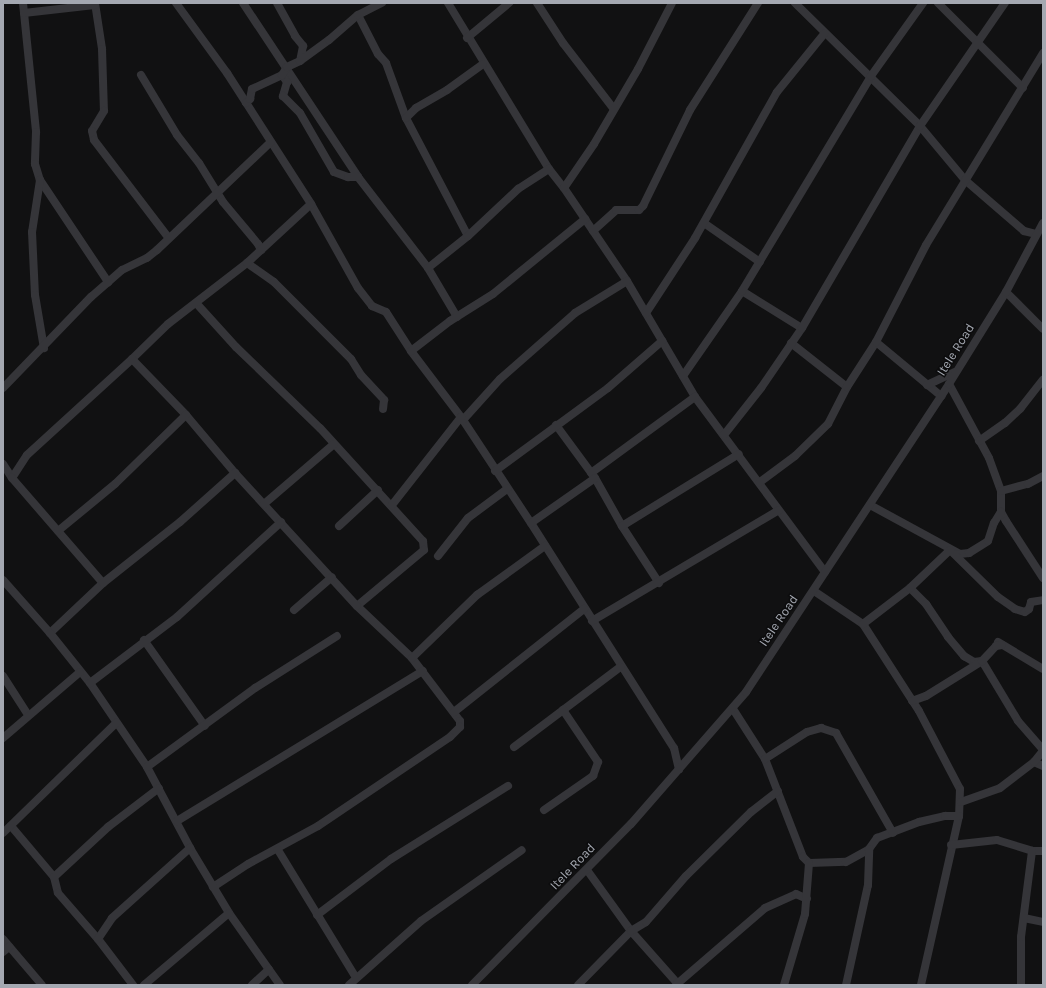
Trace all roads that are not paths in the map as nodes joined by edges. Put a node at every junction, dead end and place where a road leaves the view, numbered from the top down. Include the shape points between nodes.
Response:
1 (22, 3) edge
2 (176, 3) edge
3 (243, 3) edge
4 (278, 3) edge
5 (382, 3) edge
6 (448, 3) edge
7 (509, 3) edge
8 (537, 3) edge
9 (672, 3) edge
10 (758, 3) edge
11 (795, 3) edge
12 (923, 3) edge
13 (938, 3) edge
14 (1005, 3) edge
15 (95, 4) edge
16 (24, 13) junction
17 (358, 15) junction
18 (824, 34) junction
19 (467, 38) junction
20 (978, 42) junction
21 (1043, 52) edge
22 (300, 61) junction
23 (483, 64) junction
24 (287, 67) junction
25 (282, 75) junction
26 (141, 76) dead end
27 (871, 76) junction
28 (1023, 88) junction
29 (246, 103) junction
30 (613, 108) junction
31 (406, 118) junction
32 (920, 126) junction
33 (271, 142) junction
34 (549, 169) junction
35 (358, 177) junction
36 (40, 180) junction
37 (965, 180) junction
38 (564, 188) junction
39 (218, 192) junction
40 (311, 204) junction
41 (585, 219) junction
42 (704, 223) junction
43 (1043, 223) edge
44 (593, 231) junction
45 (468, 236) junction
46 (168, 237) junction
47 (1034, 238) junction
48 (260, 250) junction
49 (760, 262) junction
50 (247, 263) junction
51 (428, 268) junction
52 (626, 281) junction
53 (108, 282) junction
54 (742, 291) junction
55 (1006, 292) junction
56 (197, 304) junction
57 (646, 313) junction
58 (456, 317) junction
59 (802, 328) junction
60 (1043, 329) edge
61 (662, 341) junction
62 (876, 342) junction
63 (791, 343) junction
64 (44, 348) junction
65 (411, 351) junction
66 (132, 359) junction
67 (955, 372) junction
68 (683, 376) junction
69 (1043, 380) edge
70 (949, 384) junction
71 (927, 385) junction
72 (847, 387) junction
73 (3, 388) edge
74 (941, 396) junction
75 (695, 397) junction
76 (383, 409) dead end
77 (186, 415) junction
78 (462, 419) junction
79 (556, 425) junction
80 (724, 435) junction
81 (979, 441) junction
82 (334, 444) junction
83 (739, 454) junction
84 (3, 464) edge
85 (495, 471) junction
86 (235, 473) junction
87 (593, 475) junction
88 (1043, 476) edge
89 (12, 478) junction
90 (760, 482) junction
91 (507, 489) junction
92 (378, 490) junction
93 (1001, 491) junction
94 (264, 504) junction
95 (392, 505) junction
96 (870, 505) junction
97 (779, 510) junction
98 (1002, 512) junction
99 (281, 522) junction
100 (531, 523) junction
101 (339, 526) dead end
102 (622, 526) junction
103 (58, 531) junction
104 (545, 546) junction
105 (950, 550) junction
106 (438, 556) dead end
107 (825, 572) junction
108 (332, 577) junction
109 (1043, 578) edge
110 (3, 580) edge
111 (103, 583) junction
112 (660, 583) junction
113 (910, 588) junction
114 (814, 591) junction
115 (1043, 600) edge
116 (357, 606) junction
117 (584, 609) junction
118 (294, 610) dead end
119 (592, 621) junction
120 (863, 624) junction
121 (50, 633) junction
122 (337, 636) dead end
123 (144, 640) junction
124 (412, 658) junction
125 (982, 661) junction
126 (620, 667) junction
127 (1043, 669) edge
128 (423, 671) junction
129 (80, 672) junction
130 (3, 676) edge
131 (90, 683) junction
132 (926, 696) junction
133 (912, 701) junction
134 (733, 709) junction
135 (563, 710) junction
136 (919, 711) junction
137 (454, 712) junction
138 (28, 715) junction
139 (116, 723) junction
140 (205, 726) junction
141 (3, 738) edge
142 (514, 747) dead end
143 (1043, 750) edge
144 (765, 759) junction
145 (1034, 762) junction
146 (1043, 766) edge
147 (147, 767) junction
148 (679, 769) junction
149 (508, 786) dead end
150 (159, 788) junction
151 (778, 791) junction
152 (961, 802) junction
153 (544, 810) dead end
154 (959, 816) junction
155 (177, 821) junction
156 (11, 826) junction
157 (3, 833) edge
158 (893, 833) junction
159 (951, 845) junction
160 (190, 848) junction
161 (869, 849) junction
162 (278, 850) junction
163 (522, 850) dead end
164 (1032, 851) junction
165 (1043, 851) edge
166 (809, 863) junction
167 (587, 870) junction
168 (54, 877) junction
169 (213, 887) junction
170 (807, 899) junction
171 (229, 913) junction
172 (317, 915) junction
173 (1024, 918) junction
174 (1043, 922) edge
175 (631, 931) junction
176 (3, 939) edge
177 (98, 939) junction
178 (6, 949) edge
179 (269, 969) junction
180 (356, 978) junction
181 (677, 984) edge
182 (42, 985) edge
183 (133, 985) edge
184 (144, 985) edge
185 (252, 985) edge
186 (280, 985) edge
187 (349, 985) edge
188 (472, 985) edge
189 (578, 985) edge
190 (784, 985) edge
191 (846, 985) edge
192 (921, 985) edge
193 (1021, 985) edge

1 - 16 street
2 - 29 street
3 - 24 street via 258,30
4 - 22 street via 303,46
5 - 17 street
6 - 19 street
7 - 19 street
8 - 30 street via 563,43
9 - 30 street via 638,69
10 - 44 street via 690,110 643,206 639,210 616,210
11 - 18 street
12 - 27 street
13 - 20 street
14 - 20 street
15 - 16 street
15 - 46 street via 102,49 104,111 92,131 94,140
16 - 36 street via 36,132 34,164
17 - 22 street
17 - 31 street via 378,54 386,63
18 - 27 street
18 - 42 street via 777,92
19 - 23 street
20 - 28 street
20 - 32 street
21 - 28 street
22 - 24 street
23 - 31 street via 416,108
23 - 34 street
24 - 25 street
24 - 35 street
25 - 29 street via 252,90
25 - 35 street via 287,82 283,96 300,114 334,172 348,177
26 - 39 street via 177,135
27 - 32 street
27 - 49 street
28 - 37 street
29 - 33 street
30 - 38 street via 594,144
31 - 45 street
32 - 37 street
32 - 59 street
33 - 39 street
33 - 40 street
34 - 38 street
34 - 45 street via 518,189
35 - 51 street
36 - 53 street
36 - 64 street via 32,232 35,295
37 - 47 street
37 - 62 street via 926,245
38 - 41 street
39 - 46 street
39 - 48 street
40 - 48 street
40 - 65 street via 358,288 372,306 386,312
41 - 44 street
41 - 58 street via 493,294
42 - 49 street
42 - 57 street
43 - 47 street, Itele Road
44 - 52 street
45 - 51 street
46 - 53 street via 146,258 122,270
47 - 55 street, Itele Road
48 - 50 street
49 - 54 street
50 - 56 street
50 - 76 street via 274,282 351,360 384,400
51 - 58 street
52 - 57 street
52 - 78 street via 570,318 500,379
53 - 64 street via 90,297
54 - 59 street
54 - 68 street
55 - 60 street
55 - 67 street, Itele Road
56 - 66 street via 168,324
56 - 82 street via 236,347
57 - 61 street
58 - 65 street
59 - 63 street
61 - 68 street
61 - 79 street via 608,388
62 - 71 street
62 - 72 street
63 - 72 street
63 - 80 street via 761,388
64 - 73 street
65 - 78 street
66 - 77 street
66 - 89 street via 27,455
67 - 70 street, Itele Road
67 - 71 street
68 - 75 street
69 - 81 street via 1020,409
70 - 74 street, Itele Road
70 - 81 street
71 - 74 street
72 - 90 street via 828,424 795,456
74 - 96 street, Itele Road
75 - 80 street
75 - 87 street
77 - 86 street
77 - 103 street via 115,484
78 - 85 street
78 - 95 street
79 - 85 street
79 - 87 street
80 - 83 street
81 - 93 street via 989,458
82 - 92 street
82 - 94 street
83 - 90 street
83 - 102 street
84 - 89 street
85 - 91 street
86 - 94 street
86 - 111 street via 180,522
87 - 100 street
87 - 102 street
88 - 93 street via 1028,484
89 - 103 street
90 - 97 street
91 - 100 street
91 - 106 street via 468,518
92 - 95 street
92 - 101 street
93 - 98 street
94 - 99 street
95 - 116 street via 423,541 424,550
96 - 105 street
96 - 107 street, Itele Road
97 - 107 street
97 - 112 street
98 - 105 street via 994,522 988,541 978,549 969,554
98 - 109 street via 1013,534 1023,545
99 - 108 street
99 - 123 street via 183,612
100 - 104 street
102 - 112 street
103 - 111 street
104 - 117 street
104 - 124 street via 477,595
105 - 113 street
105 - 115 street via 998,597 1015,609 1025,612 1031,602
107 - 114 street, Itele Road
108 - 116 street
108 - 118 street
110 - 121 street
111 - 121 street
112 - 119 street
113 - 120 street
113 - 125 street via 926,604 964,656 974,662
114 - 120 street
114 - 134 street, Itele Road
116 - 124 street
117 - 119 street
117 - 137 street
119 - 126 street
120 - 133 street
121 - 129 street
122 - 140 street via 255,688
123 - 131 street
123 - 140 street
124 - 128 street
125 - 127 street via 999,643
125 - 132 street
125 - 143 street via 1018,721
126 - 135 street
126 - 148 street via 674,748
128 - 137 street
128 - 155 street
129 - 131 street
129 - 138 street
130 - 138 street
131 - 139 street
132 - 133 street
132 - 136 street
133 - 136 street
134 - 144 street
134 - 148 street, Itele Road
135 - 142 street
135 - 153 street via 598,762 593,776
136 - 152 street via 954,774
137 - 162 street via 460,721 460,727 450,737
138 - 141 street
139 - 147 street
139 - 156 street
140 - 147 street
143 - 145 street
144 - 151 street
144 - 158 street via 807,732 821,728 836,733
145 - 146 street
145 - 152 street via 1000,788
147 - 150 street
148 - 167 street, Itele Road
149 - 172 street via 391,859
150 - 155 street
150 - 168 street via 108,828
151 - 166 street via 803,857
151 - 175 street via 751,812 708,854 646,922
152 - 154 street
154 - 158 street via 945,816
154 - 159 street
155 - 160 street
156 - 157 street
156 - 168 street
158 - 161 street via 877,838
159 - 164 street via 997,840
159 - 192 street
160 - 169 street
160 - 177 street via 112,918
161 - 166 street via 846,862
161 - 191 street via 868,885
162 - 169 street via 248,864
162 - 172 street
163 - 180 street via 421,920
164 - 165 street
164 - 173 street
166 - 170 street
167 - 175 street
167 - 188 street, Itele Road
168 - 177 street via 58,893
169 - 171 street
170 - 181 street via 796,894 765,908
170 - 190 street
171 - 179 street
171 - 184 street
172 - 180 street
173 - 174 street
173 - 193 street
175 - 181 street
175 - 189 street
176 - 178 street
177 - 183 street
178 - 182 street
179 - 185 street
179 - 186 street
180 - 187 street

